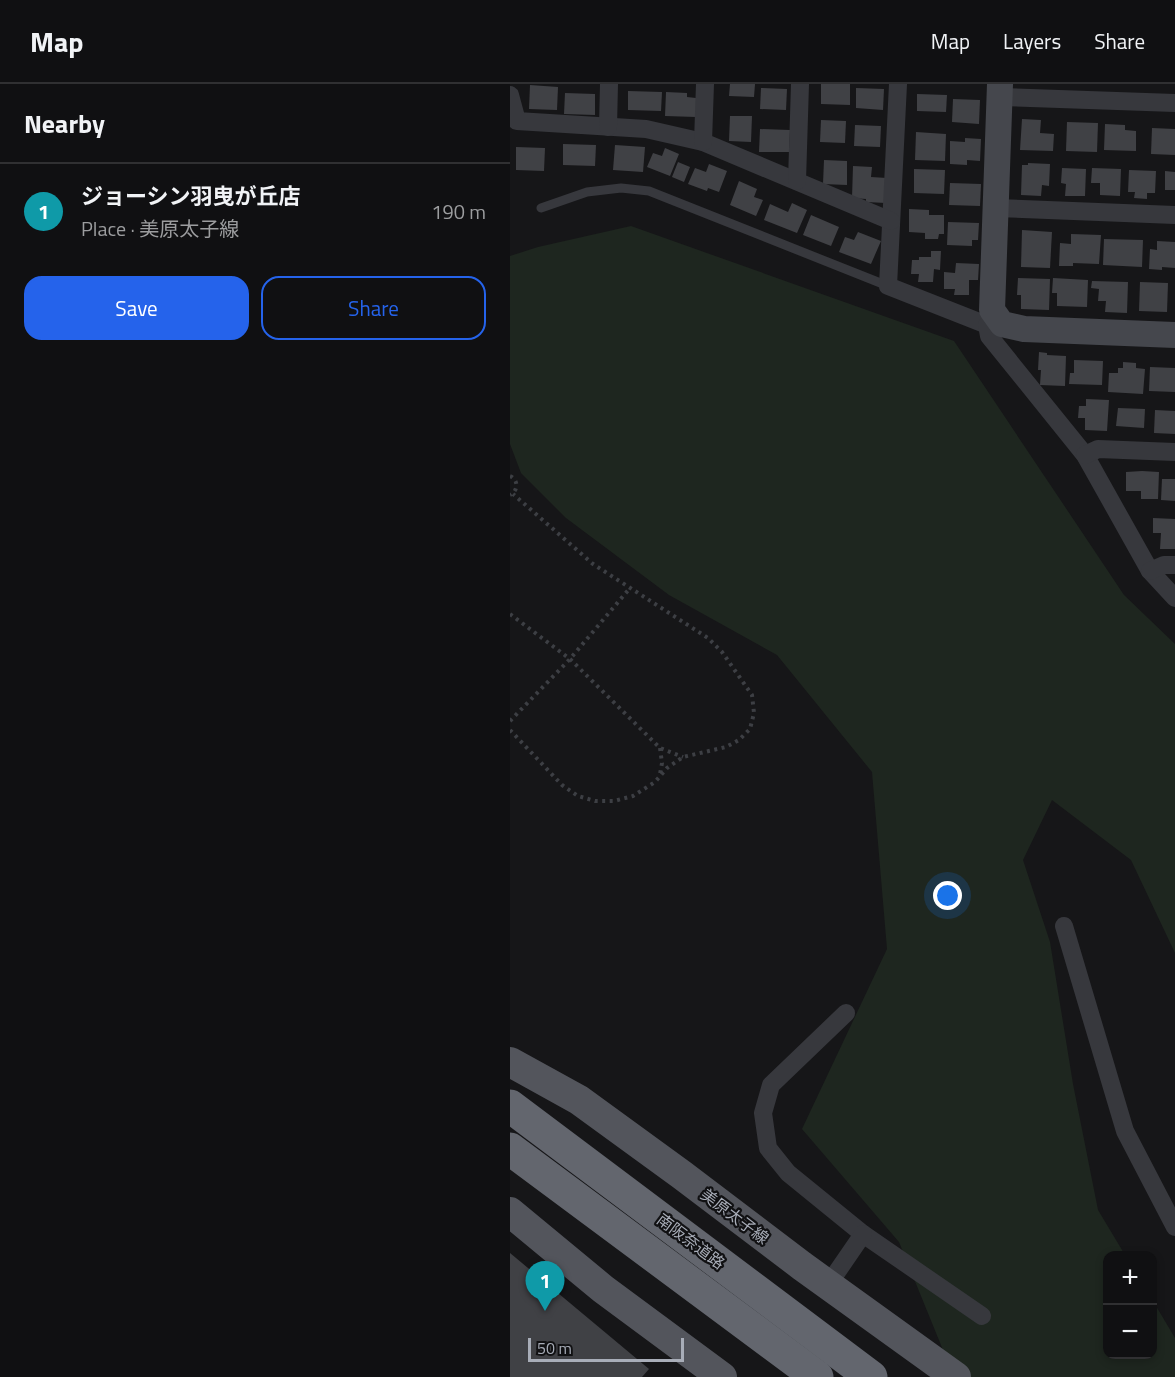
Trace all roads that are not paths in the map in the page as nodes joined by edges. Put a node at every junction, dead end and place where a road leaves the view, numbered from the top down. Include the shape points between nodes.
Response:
1 (609, 84) edge
2 (705, 84) edge
3 (800, 84) edge
4 (898, 84) edge
5 (1000, 90) edge
6 (510, 95) edge
7 (1175, 103) edge
8 (608, 127) junction
9 (703, 142) junction
10 (796, 181) junction
11 (541, 208) dead end
12 (996, 208) junction
13 (1175, 215) edge
14 (891, 221) junction
15 (888, 286) junction
16 (992, 321) junction
17 (1175, 335) edge
18 (1175, 452) edge
19 (1085, 455) junction
20 (1175, 565) edge
21 (1150, 571) junction
22 (1175, 598) edge
23 (1064, 926) dead end
24 (846, 1013) dead end
25 (510, 1062) edge
26 (510, 1106) edge
27 (510, 1149) edge
28 (510, 1212) edge
29 (1175, 1227) edge
30 (863, 1234) junction
31 (828, 1285) junction
32 (982, 1317) dead end
33 (722, 1377) edge
34 (817, 1377) edge
35 (871, 1377) edge
36 (956, 1377) edge

1 - 8 street
2 - 9 street
3 - 10 street
4 - 14 street
5 - 7 street
5 - 12 street
6 - 8 street via 517,122
8 - 9 street via 646,129
9 - 10 street
10 - 14 street
11 - 15 lane via 587,192 621,188 649,191
12 - 13 street
12 - 16 street
14 - 15 street
15 - 16 street
16 - 17 street via 1024,329
16 - 19 street via 988,336
18 - 19 street via 1098,449
19 - 21 street
20 - 21 street
21 - 22 street
23 - 29 street via 1125,1131
24 - 30 street via 771,1085 763,1113 768,1148 788,1173
25 - 31 main road, 美原太子線 via 579,1100
26 - 35 highway, 南阪奈道路
27 - 34 highway, 南阪奈道路
28 - 33 main road via 603,1289
30 - 31 street
30 - 32 street
31 - 36 main road, 美原太子線

